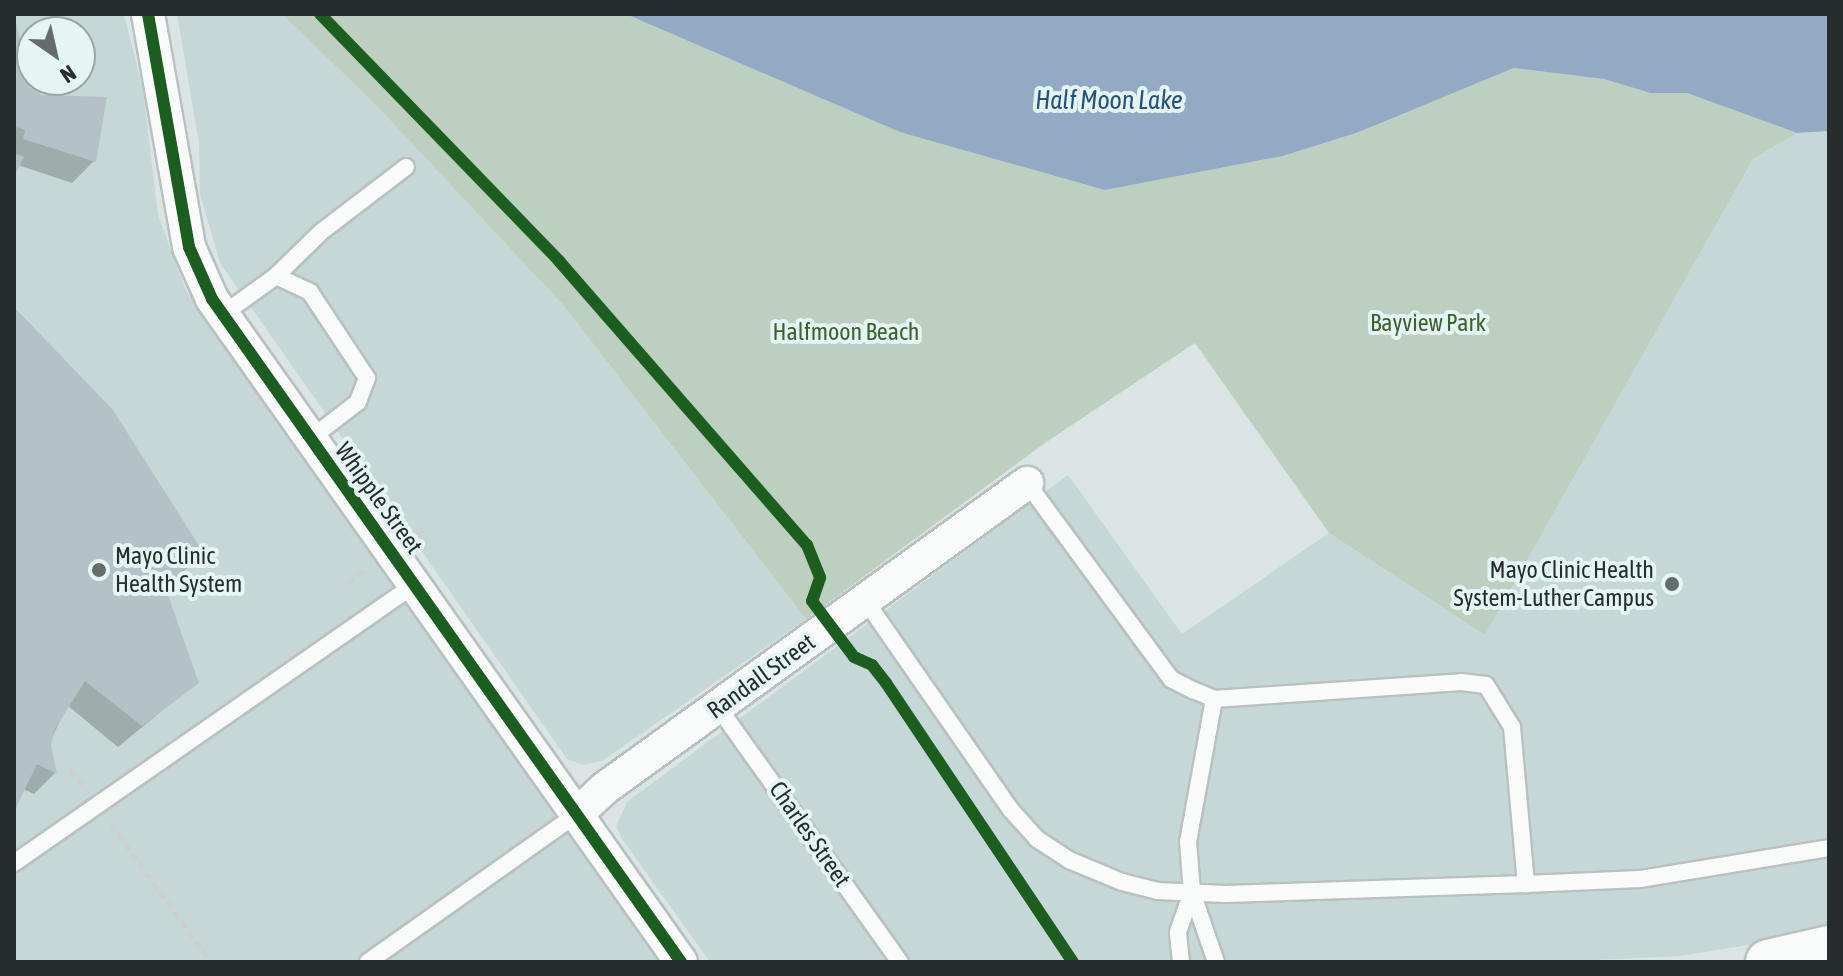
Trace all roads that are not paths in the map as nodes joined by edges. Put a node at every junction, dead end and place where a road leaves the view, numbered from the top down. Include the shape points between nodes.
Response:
1 (148, 14) edge
2 (406, 167) dead end
3 (276, 276) junction
4 (222, 315) junction
5 (310, 439) junction
6 (1027, 483) joint
7 (415, 584) junction
8 (865, 600) junction
9 (1214, 699) junction
10 (718, 707) junction
11 (576, 815) junction
12 (1829, 848) edge
13 (14, 863) edge
14 (1526, 884) junction
15 (1192, 892) junction
16 (1829, 948) edge
17 (368, 962) edge
18 (681, 962) edge
19 (900, 962) edge
20 (1181, 962) edge
21 (1216, 962) edge
22 (1768, 962) edge

1 - 4 street, Whipple Street via 189,247
2 - 3 lane via 321,232
3 - 4 lane
3 - 5 lane via 310,292 367,378 358,402
4 - 5 street, Whipple Street
5 - 7 street, Whipple Street
6 - 8 street, Randall Street
6 - 9 lane via 1171,679
7 - 11 street, Whipple Street
7 - 13 lane
8 - 10 street, Randall Street
8 - 15 lane via 1011,810 1037,839 1069,860 1122,882
9 - 14 lane via 1461,682 1486,685 1512,727
9 - 15 lane via 1188,842
10 - 11 street, Randall Street
10 - 19 lane, Charles Street
11 - 17 lane
11 - 18 street, Whipple Street
12 - 14 lane via 1640,879
14 - 15 lane
15 - 20 lane via 1178,932
15 - 21 lane
16 - 22 main road

